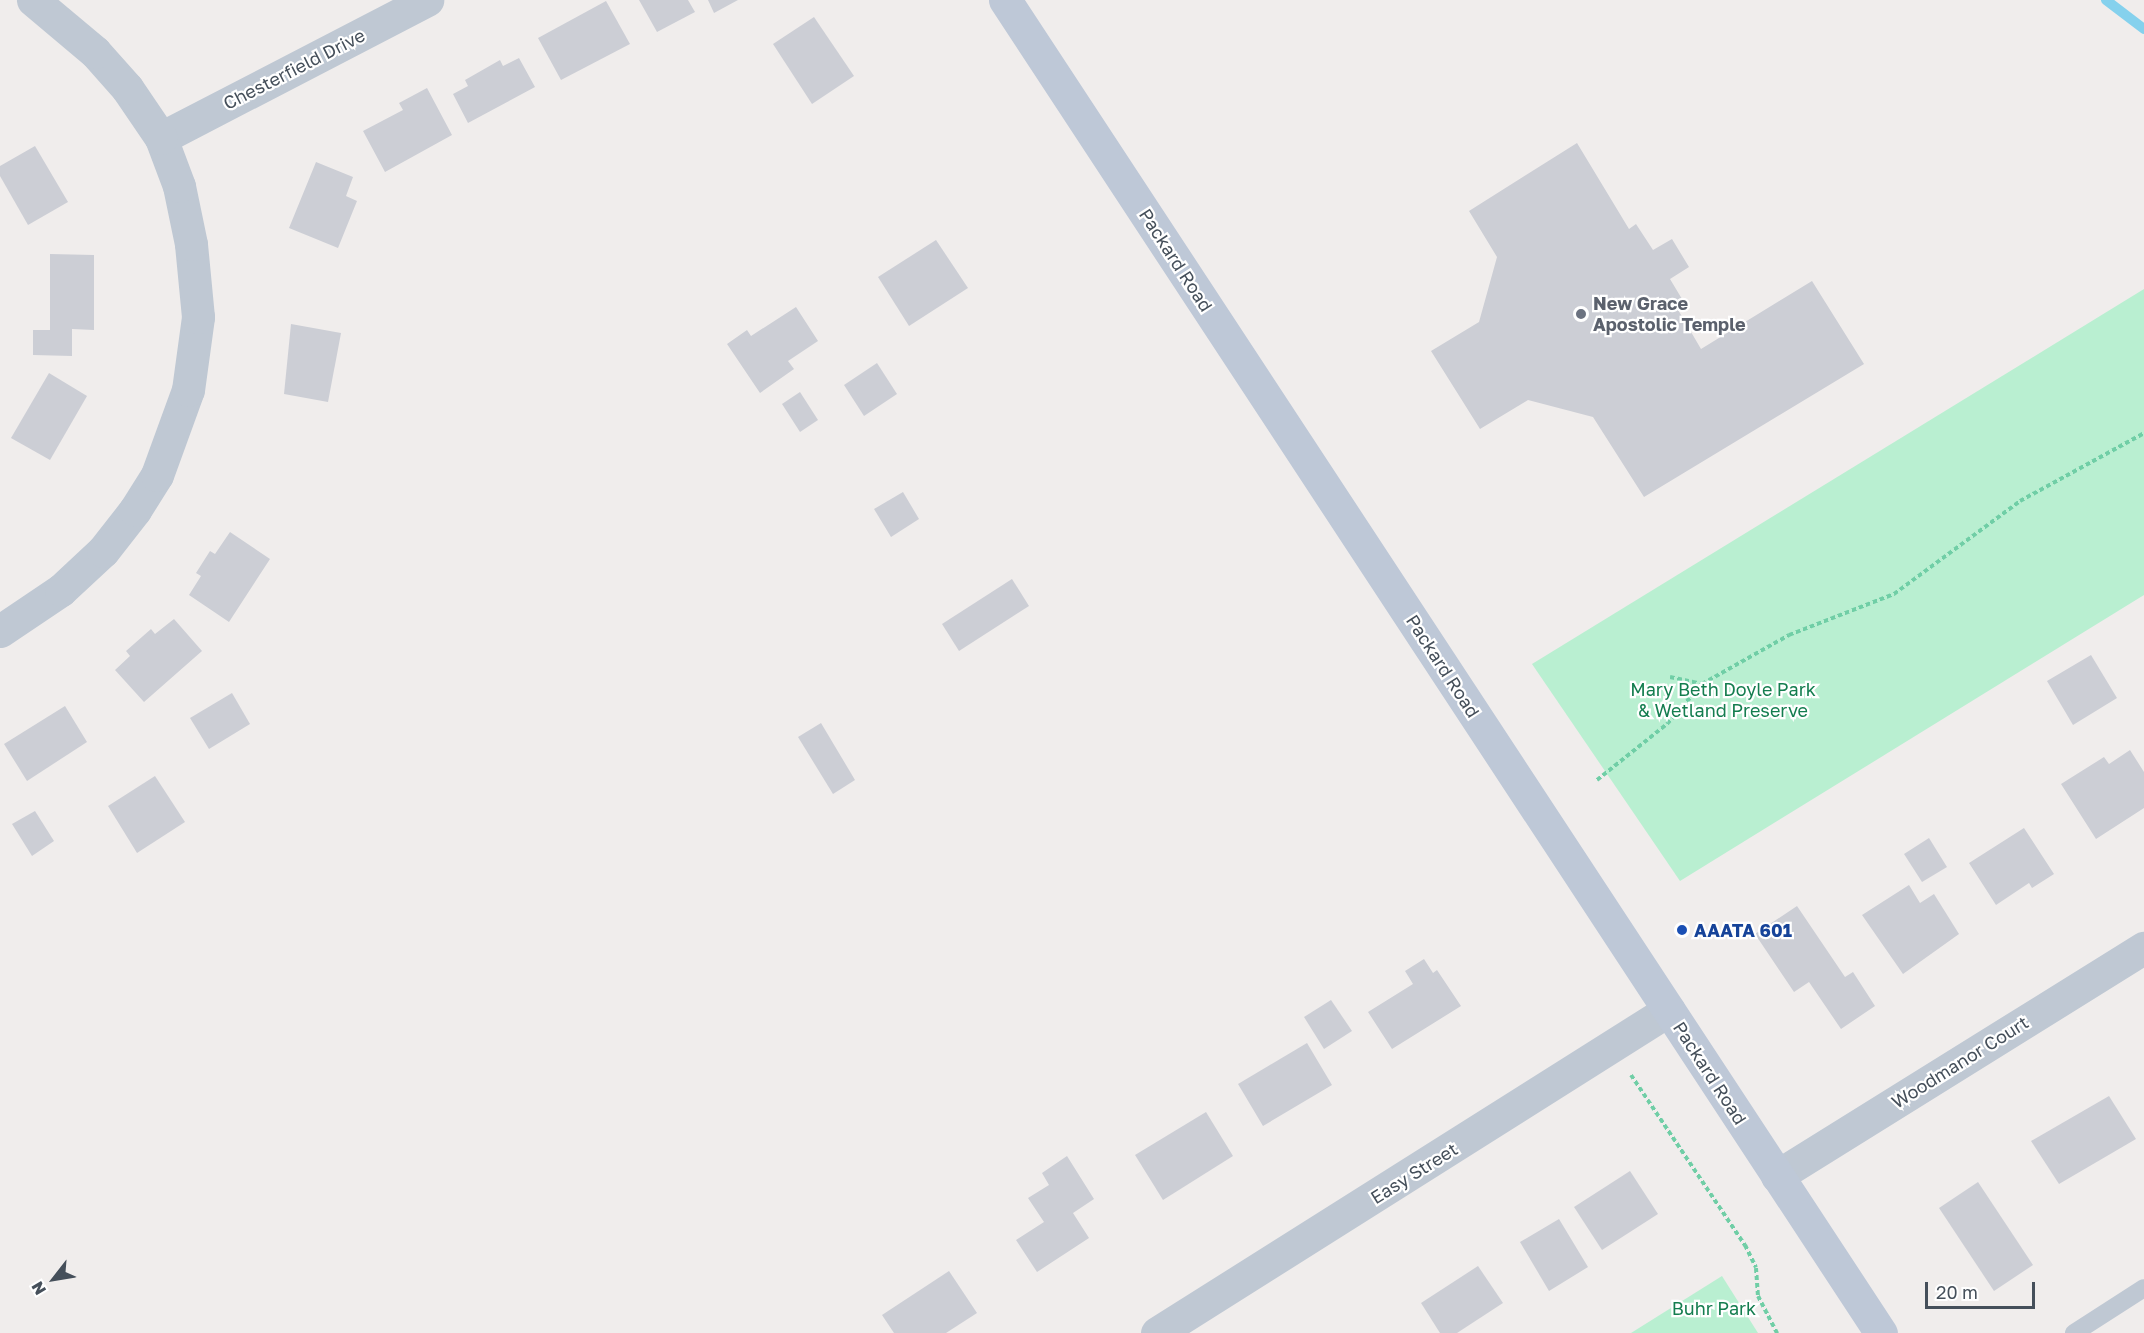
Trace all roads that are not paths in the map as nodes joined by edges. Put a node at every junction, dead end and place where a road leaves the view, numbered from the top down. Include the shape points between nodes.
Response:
1 (33, 0) edge
2 (427, 0) edge
3 (1005, 0) edge
4 (161, 138) junction
5 (0, 631) edge
6 (2144, 948) edge
7 (1669, 1010) junction
8 (1777, 1176) junction
9 (2144, 1288) edge
10 (1157, 1333) edge
11 (1881, 1333) edge
12 (2074, 1333) edge

1 - 4 street via 95,52 127,88
2 - 4 street, Chesterfield Drive
3 - 7 main road, Packard Road
4 - 5 street via 179,186 198,317 188,390 157,475 135,510 103,551 61,591
6 - 8 street, Woodmanor Court
7 - 8 main road, Packard Road
7 - 10 street, Easy Street
8 - 11 main road, Packard Road
9 - 12 lane

